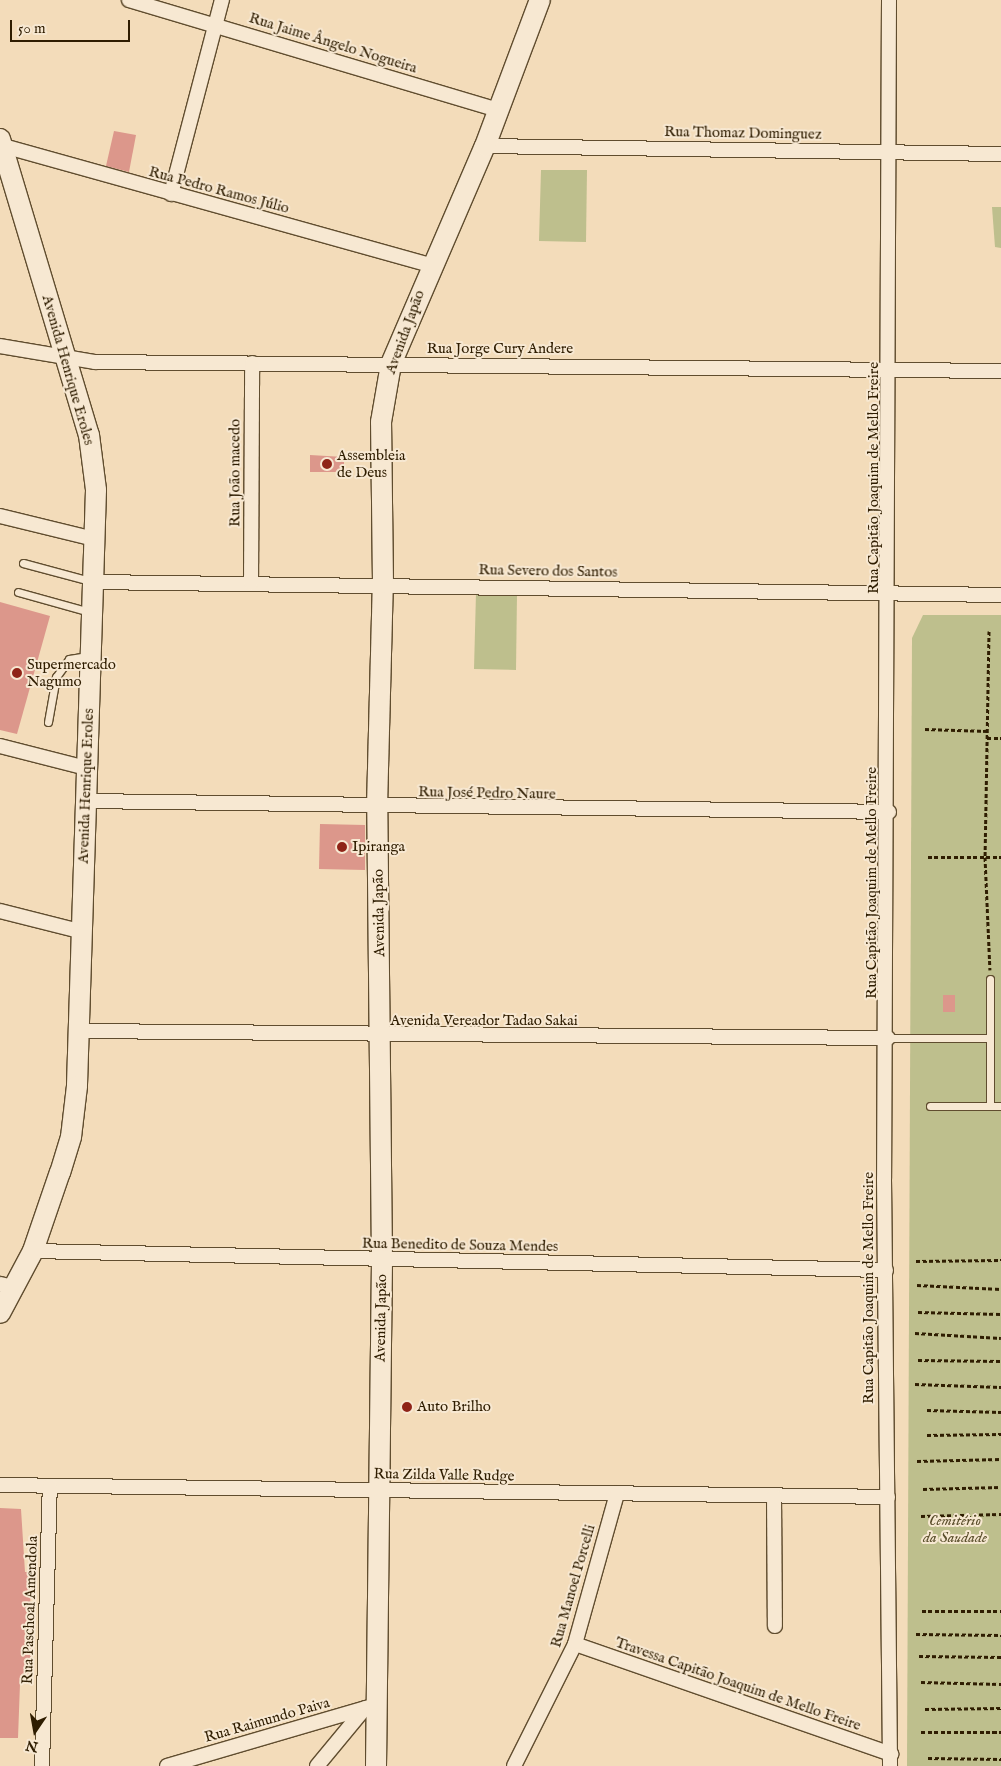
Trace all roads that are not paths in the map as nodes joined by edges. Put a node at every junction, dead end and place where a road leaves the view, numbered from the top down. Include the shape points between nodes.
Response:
1 (129, 0) edge
2 (222, 0) edge
3 (540, 0) edge
4 (889, 0) edge
5 (216, 24) junction
6 (499, 110) junction
7 (1, 143) edge
8 (485, 146) junction
9 (890, 152) junction
10 (1001, 154) edge
11 (171, 194) junction
12 (430, 265) junction
13 (0, 346) edge
14 (66, 360) junction
15 (252, 363) junction
16 (391, 364) junction
17 (890, 369) junction
18 (1001, 371) edge
19 (0, 516) edge
20 (94, 539) junction
21 (23, 563) dead end
22 (94, 582) junction
23 (251, 583) junction
24 (383, 583) junction
25 (18, 592) dead end
26 (890, 595) junction
27 (1001, 595) edge
28 (92, 613) junction
29 (91, 655) junction
30 (48, 722) dead end
31 (0, 746) edge
32 (86, 768) junction
33 (85, 801) junction
34 (377, 807) junction
35 (889, 812) junction
36 (0, 911) edge
37 (83, 932) junction
38 (990, 980) road end
39 (81, 1031) junction
40 (382, 1037) junction
41 (888, 1038) junction
42 (990, 1038) junction
43 (990, 1105) junction
44 (930, 1106) dead end
45 (1001, 1106) edge
46 (33, 1251) junction
47 (382, 1260) junction
48 (886, 1270) junction
49 (7, 1286) edge
50 (0, 1312) edge
51 (0, 1485) edge
52 (50, 1486) junction
53 (378, 1490) junction
54 (617, 1494) junction
55 (774, 1496) junction
56 (888, 1497) junction
57 (775, 1626) dead end
58 (575, 1644) junction
59 (370, 1707) junction
60 (890, 1763) edge
61 (42, 1766) edge
62 (167, 1766) edge
63 (317, 1766) edge
64 (376, 1766) edge
65 (514, 1766) edge

1 - 5 street, Rua Jaime Ângelo Nogueira
2 - 5 street
3 - 6 main road, Avenida Japão
4 - 9 street, Rua Capitão Joaquim de Mello Freire
5 - 6 street, Rua Jaime Ângelo Nogueira
5 - 11 street
6 - 8 main road, Avenida Japão
7 - 11 street, Rua Pedro Ramos Júlio
7 - 14 main road, Avenida Henrique Eroles
8 - 9 street, Rua Thomaz Dominguez
8 - 12 main road, Avenida Japão
9 - 10 street, Rua Thomaz Dominguez
9 - 17 street, Rua Capitão Joaquim de Mello Freire
11 - 12 street, Rua Pedro Ramos Júlio
12 - 16 main road, Avenida Japão
13 - 14 street, Rua Jorge Cury Andere
14 - 15 street, Rua Jorge Cury Andere
14 - 20 main road, Avenida Henrique Eroles via 89,435 96,490
15 - 16 street, Rua Jorge Cury Andere
15 - 23 street, Rua João macedo
16 - 17 street, Rua Jorge Cury Andere
16 - 24 main road, Avenida Japão via 381,422
17 - 18 street, Rua Jorge Cury Andere
17 - 26 street, Rua Capitão Joaquim de Mello Freire
19 - 20 street
20 - 22 main road, Avenida Henrique Eroles
21 - 22 lane
22 - 23 street, Rua Severo dos Santos
22 - 28 main road, Avenida Henrique Eroles
23 - 24 street, Rua Severo dos Santos
24 - 26 street, Rua Severo dos Santos
24 - 34 main road, Avenida Japão
25 - 28 lane
26 - 27 street, Rua Severo dos Santos
26 - 35 street, Rua Capitão Joaquim de Mello Freire
28 - 29 main road, Avenida Henrique Eroles
29 - 30 lane via 69,659 56,677
29 - 32 main road, Avenida Henrique Eroles
31 - 32 street
32 - 33 main road, Avenida Henrique Eroles
33 - 34 street, Rua José Pedro Naure
33 - 37 main road, Avenida Henrique Eroles
34 - 35 street, Rua José Pedro Naure
34 - 40 main road, Avenida Japão
35 - 41 street, Rua Capitão Joaquim de Mello Freire
36 - 37 street
37 - 39 main road, Avenida Henrique Eroles
38 - 42 lane
39 - 40 street, Avenida Vereador Tadao Sakai
39 - 46 main road, Avenida Henrique Eroles via 71,1136
40 - 41 street, Avenida Vereador Tadao Sakai
40 - 47 main road, Avenida Japão
41 - 42 lane
41 - 48 street, Rua Capitão Joaquim de Mello Freire
42 - 43 lane
43 - 44 lane
43 - 45 lane
46 - 47 street, Rua Benedito de Souza Mendes
46 - 49 main road, Avenida Henrique Eroles
47 - 48 street, Rua Benedito de Souza Mendes
47 - 53 main road, Avenida Japão
48 - 56 street, Rua Capitão Joaquim de Mello Freire
49 - 50 main road, Avenida Henrique Eroles
51 - 52 street, Rua Zilda Valle Rudge
52 - 53 street, Rua Zilda Valle Rudge
52 - 61 street, Rua Paschoal Amendola
53 - 54 street, Rua Zilda Valle Rudge
53 - 59 main road, Avenida Japão
54 - 55 street, Rua Zilda Valle Rudge
54 - 58 street, Rua Manoel Porcelli
55 - 56 street, Rua Zilda Valle Rudge
55 - 57 street
56 - 60 street, Rua Capitão Joaquim de Mello Freire
58 - 60 street, Travessa Capitão Joaquim de Mello Freire
58 - 65 street, Rua Manoel Porcelli
59 - 62 street, Rua Raimundo Paiva
59 - 63 street
59 - 64 main road, Avenida Japão

